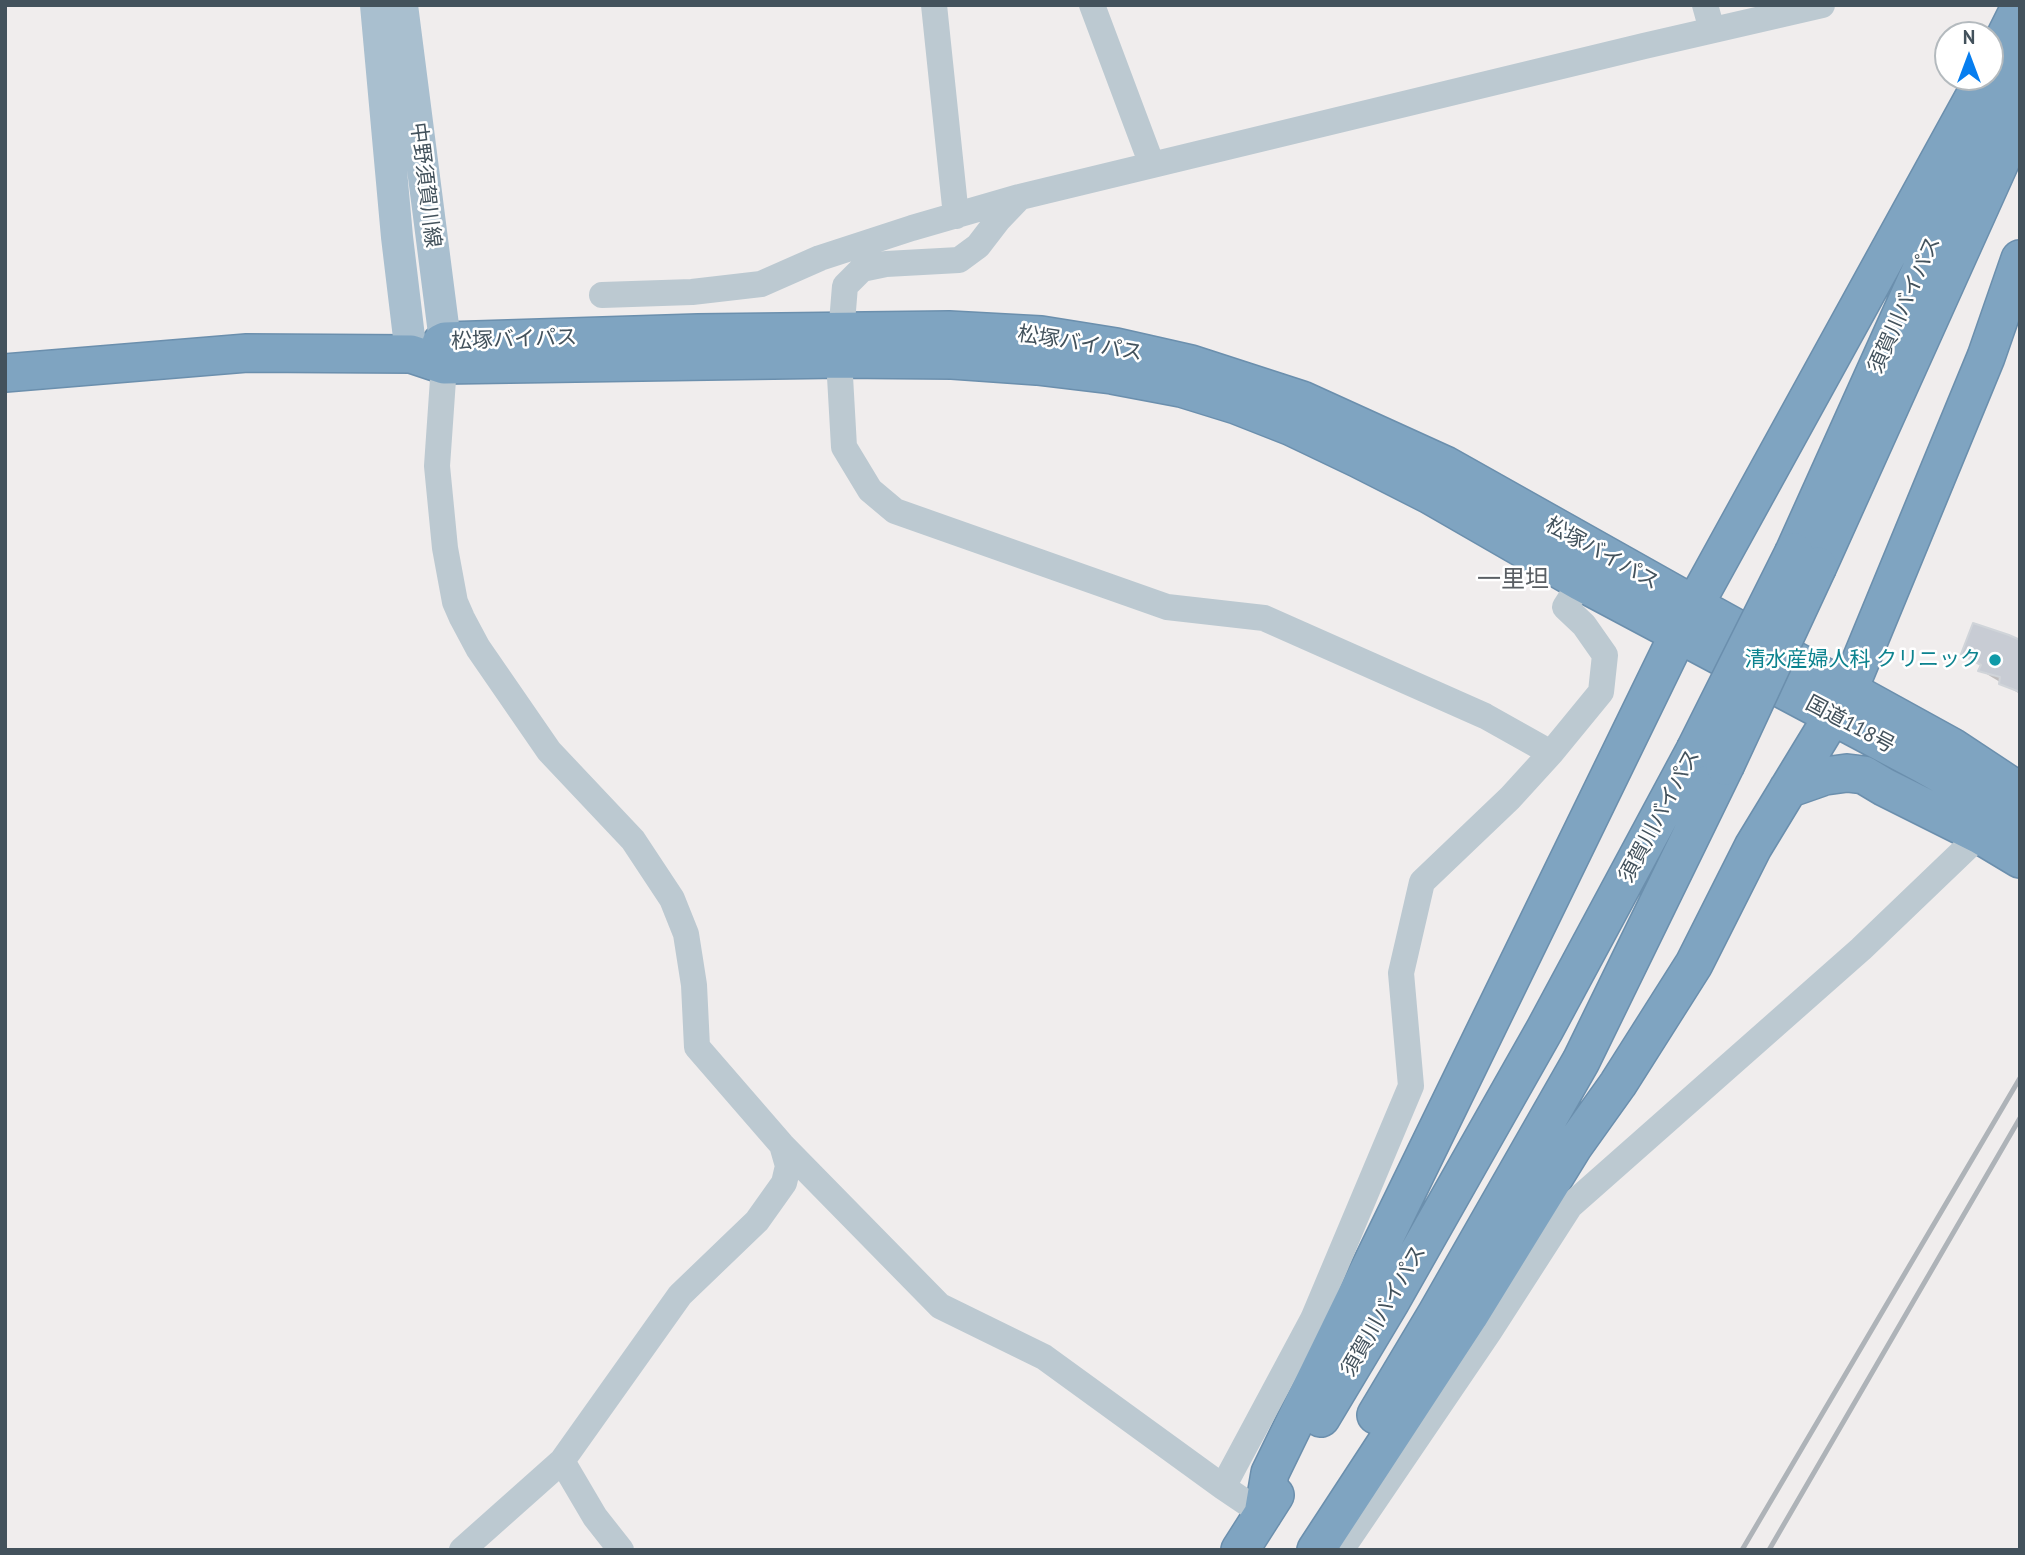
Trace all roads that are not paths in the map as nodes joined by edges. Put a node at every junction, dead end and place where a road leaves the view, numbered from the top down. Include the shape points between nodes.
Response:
1 (376, 5) edge
2 (402, 5) edge
3 (934, 5) edge
4 (1092, 5) edge
5 (1822, 5) edge
6 (2020, 8) edge
7 (1708, 18) edge
8 (2004, 39) edge
9 (2020, 50) edge
10 (1977, 91) edge
11 (2020, 118) edge
12 (1152, 165) junction
13 (1020, 197) junction
14 (956, 216) junction
15 (2020, 259) edge
16 (602, 295) dead end
17 (841, 345) junction
18 (434, 354) junction
19 (5, 373) edge
20 (1806, 559) junction
21 (1581, 582) junction
22 (1687, 619) junction
23 (1840, 703) junction
24 (1551, 752) junction
25 (1710, 758) junction
26 (1788, 789) junction
27 (2005, 813) edge
28 (2020, 859) edge
29 (782, 1145) junction
30 (1479, 1324) junction
31 (562, 1461) junction
32 (1223, 1487) junction
33 (1264, 1514) junction
34 (462, 1550) edge
35 (621, 1550) edge
36 (1240, 1550) edge
37 (1294, 1550) edge
38 (1316, 1550) edge
39 (1341, 1550) edge

1 - 18 main road, 中野須賀川線 via 397,237
2 - 18 main road, 中野須賀川線
3 - 14 street
4 - 12 street
5 - 7 street
6 - 8 highway
7 - 12 street
9 - 20 highway, 須賀川バイパス
10 - 22 highway
11 - 20 highway, 須賀川バイパス
12 - 13 street
13 - 14 street
13 - 17 street via 978,246 959,260 862,269 845,286
14 - 16 street via 820,258 761,284
15 - 23 highway via 1986,357
17 - 18 highway, 松塚バイパス
17 - 21 highway, 松塚バイパス via 1112,375 1181,388 1236,405 1292,427 1430,495
17 - 22 highway, 松塚バイパス via 948,330 1041,335 1116,347 1248,381 1445,464
17 - 24 street via 844,447 870,491 895,511 1167,607 1264,618 1485,716
18 - 19 highway, 松塚バイパス via 247,353
18 - 29 street via 445,548 462,618 548,751 633,840 672,899 686,934 696,1047
20 - 25 highway, 須賀川バイパス, bridge
21 - 22 highway, 松塚バイパス
21 - 24 street via 1565,607 1605,655 1601,692
22 - 23 highway, 国道118号
22 - 33 highway via 1270,1473
23 - 26 highway
23 - 27 highway, 国道118号 via 1952,747
24 - 32 street via 1510,799 1422,882 1401,973 1411,1086 1313,1319
25 - 33 highway, 須賀川バイパス
25 - 37 highway, 須賀川バイパス via 1581,1060 1437,1313
26 - 27 highway via 1847,773 1864,775 1884,787
26 - 30 highway via 1694,964 1573,1147
27 - 28 highway
27 - 30 street via 1861,949 1570,1206
29 - 31 street via 788,1166 784,1183 757,1220 680,1295
29 - 32 street via 940,1306 1044,1357
30 - 38 highway
30 - 39 street
31 - 34 street
31 - 35 street
32 - 33 street
33 - 36 highway, 須賀川バイパス

